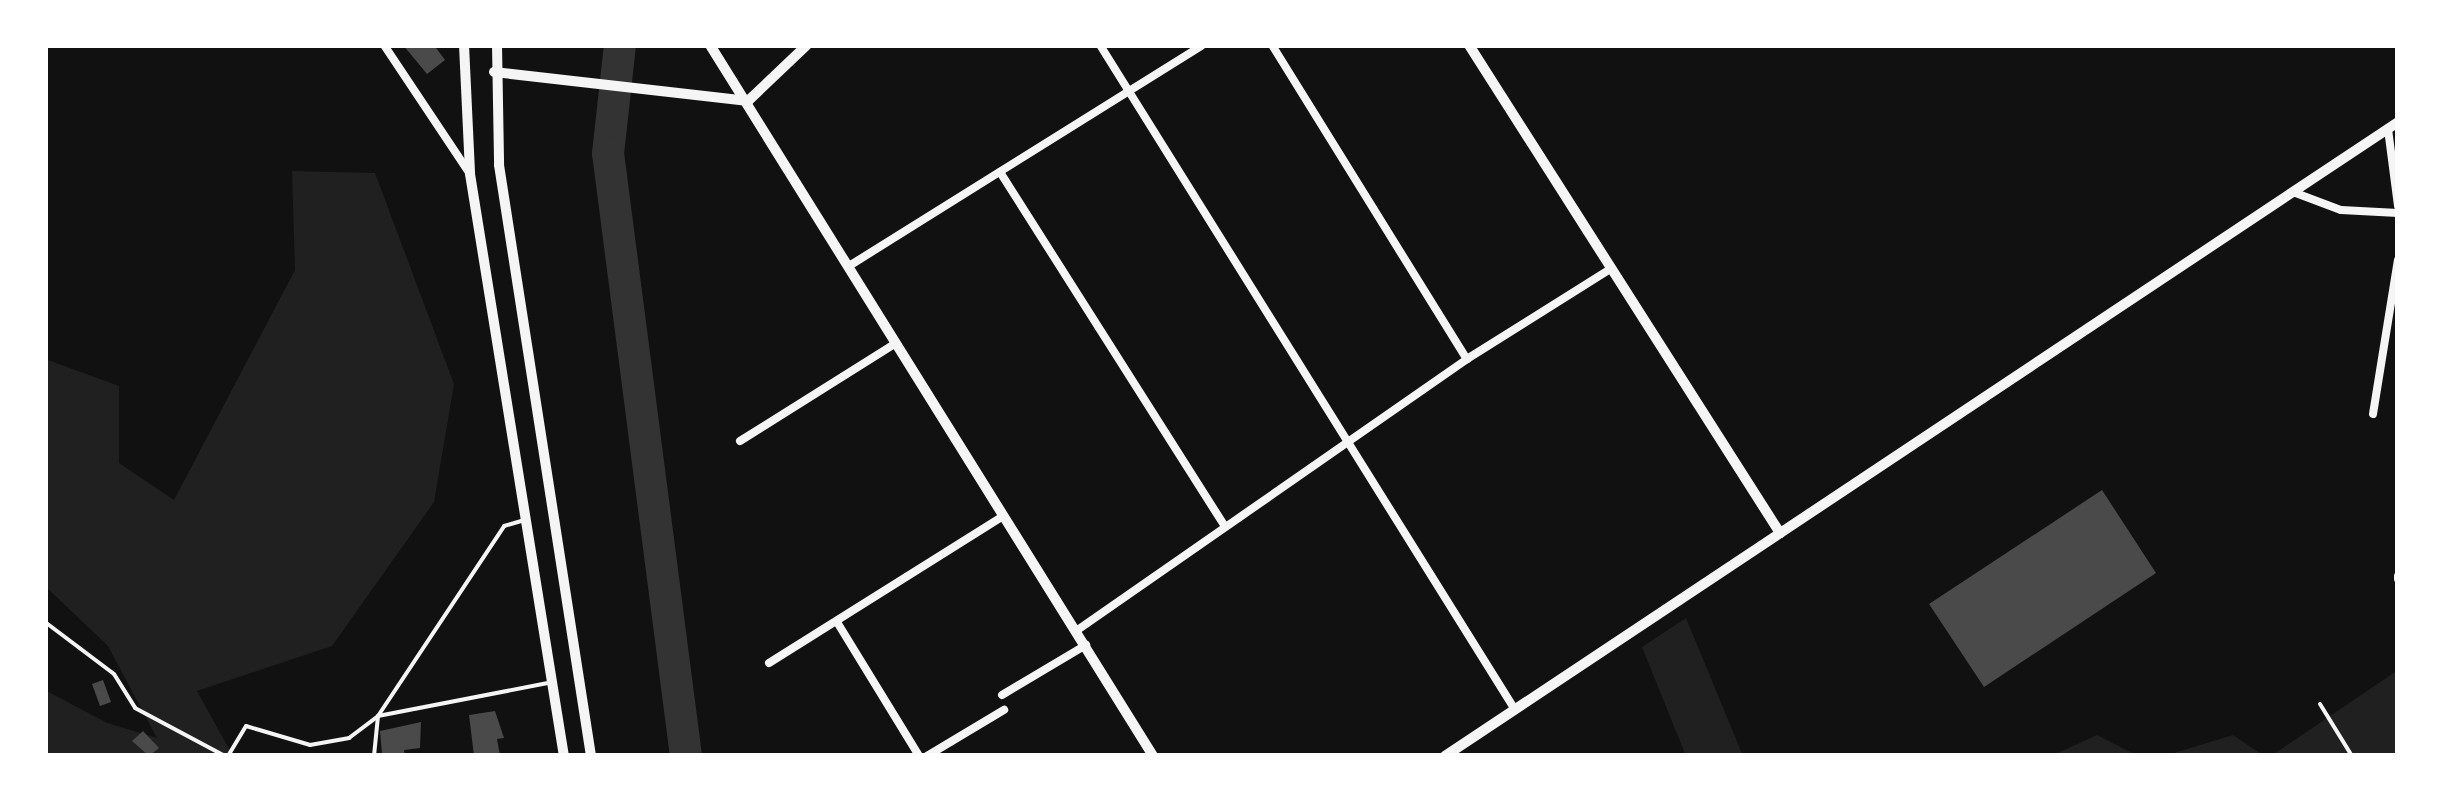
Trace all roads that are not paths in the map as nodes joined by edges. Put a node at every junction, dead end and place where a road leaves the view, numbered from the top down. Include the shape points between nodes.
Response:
1 (384, 45) edge
2 (464, 45) edge
3 (496, 45) edge
4 (710, 45) edge
5 (806, 45) edge
6 (1100, 45) edge
7 (1202, 45) edge
8 (1272, 45) edge
9 (1470, 45) edge
10 (494, 72) junction
11 (1129, 92) junction
12 (748, 101) junction
13 (2393, 126) edge
14 (1000, 172) junction
15 (470, 174) junction
16 (2293, 192) junction
17 (2398, 209) edge
18 (2398, 260) edge
19 (849, 266) junction
20 (1610, 270) junction
21 (896, 343) junction
22 (1467, 359) junction
23 (2373, 414) dead end
24 (740, 441) dead end
25 (1346, 444) junction
26 (1000, 518) junction
27 (526, 520) junction
28 (1224, 525) junction
29 (1780, 533) junction
30 (45, 622) edge
31 (837, 622) junction
32 (1076, 630) junction
33 (1086, 645) junction
34 (769, 664) dead end
35 (552, 682) junction
36 (1002, 695) dead end
37 (2320, 704) dead end
38 (1514, 708) junction
39 (1004, 710) dead end
40 (378, 716) junction
41 (226, 756) edge
42 (374, 756) edge
43 (564, 756) edge
44 (591, 756) edge
45 (919, 756) edge
46 (927, 756) edge
47 (1153, 756) edge
48 (1445, 756) edge
49 (2352, 756) edge

1 - 15 street
2 - 15 street
3 - 10 street
4 - 12 street
5 - 12 street
6 - 11 street
7 - 11 street
8 - 22 street
9 - 20 street
10 - 12 street
10 - 44 street via 508,237
11 - 14 street
11 - 25 street
12 - 19 street
13 - 16 street
13 - 17 street
14 - 19 street
14 - 28 street
15 - 27 street
16 - 17 street via 2341,210
16 - 29 street
18 - 23 street
19 - 21 street
20 - 22 street
20 - 29 street
21 - 24 street
21 - 26 street
22 - 25 street
25 - 28 street
25 - 38 street
26 - 31 street
26 - 32 street
27 - 35 street
27 - 40 lane via 504,526
28 - 32 street
29 - 38 street
30 - 41 lane via 114,674 135,708
31 - 34 street
31 - 45 street
32 - 33 street
33 - 36 street
33 - 47 street
35 - 40 lane
35 - 43 street
37 - 49 lane
38 - 48 street
39 - 46 street
40 - 41 lane via 350,738 310,745 246,726
40 - 42 lane

